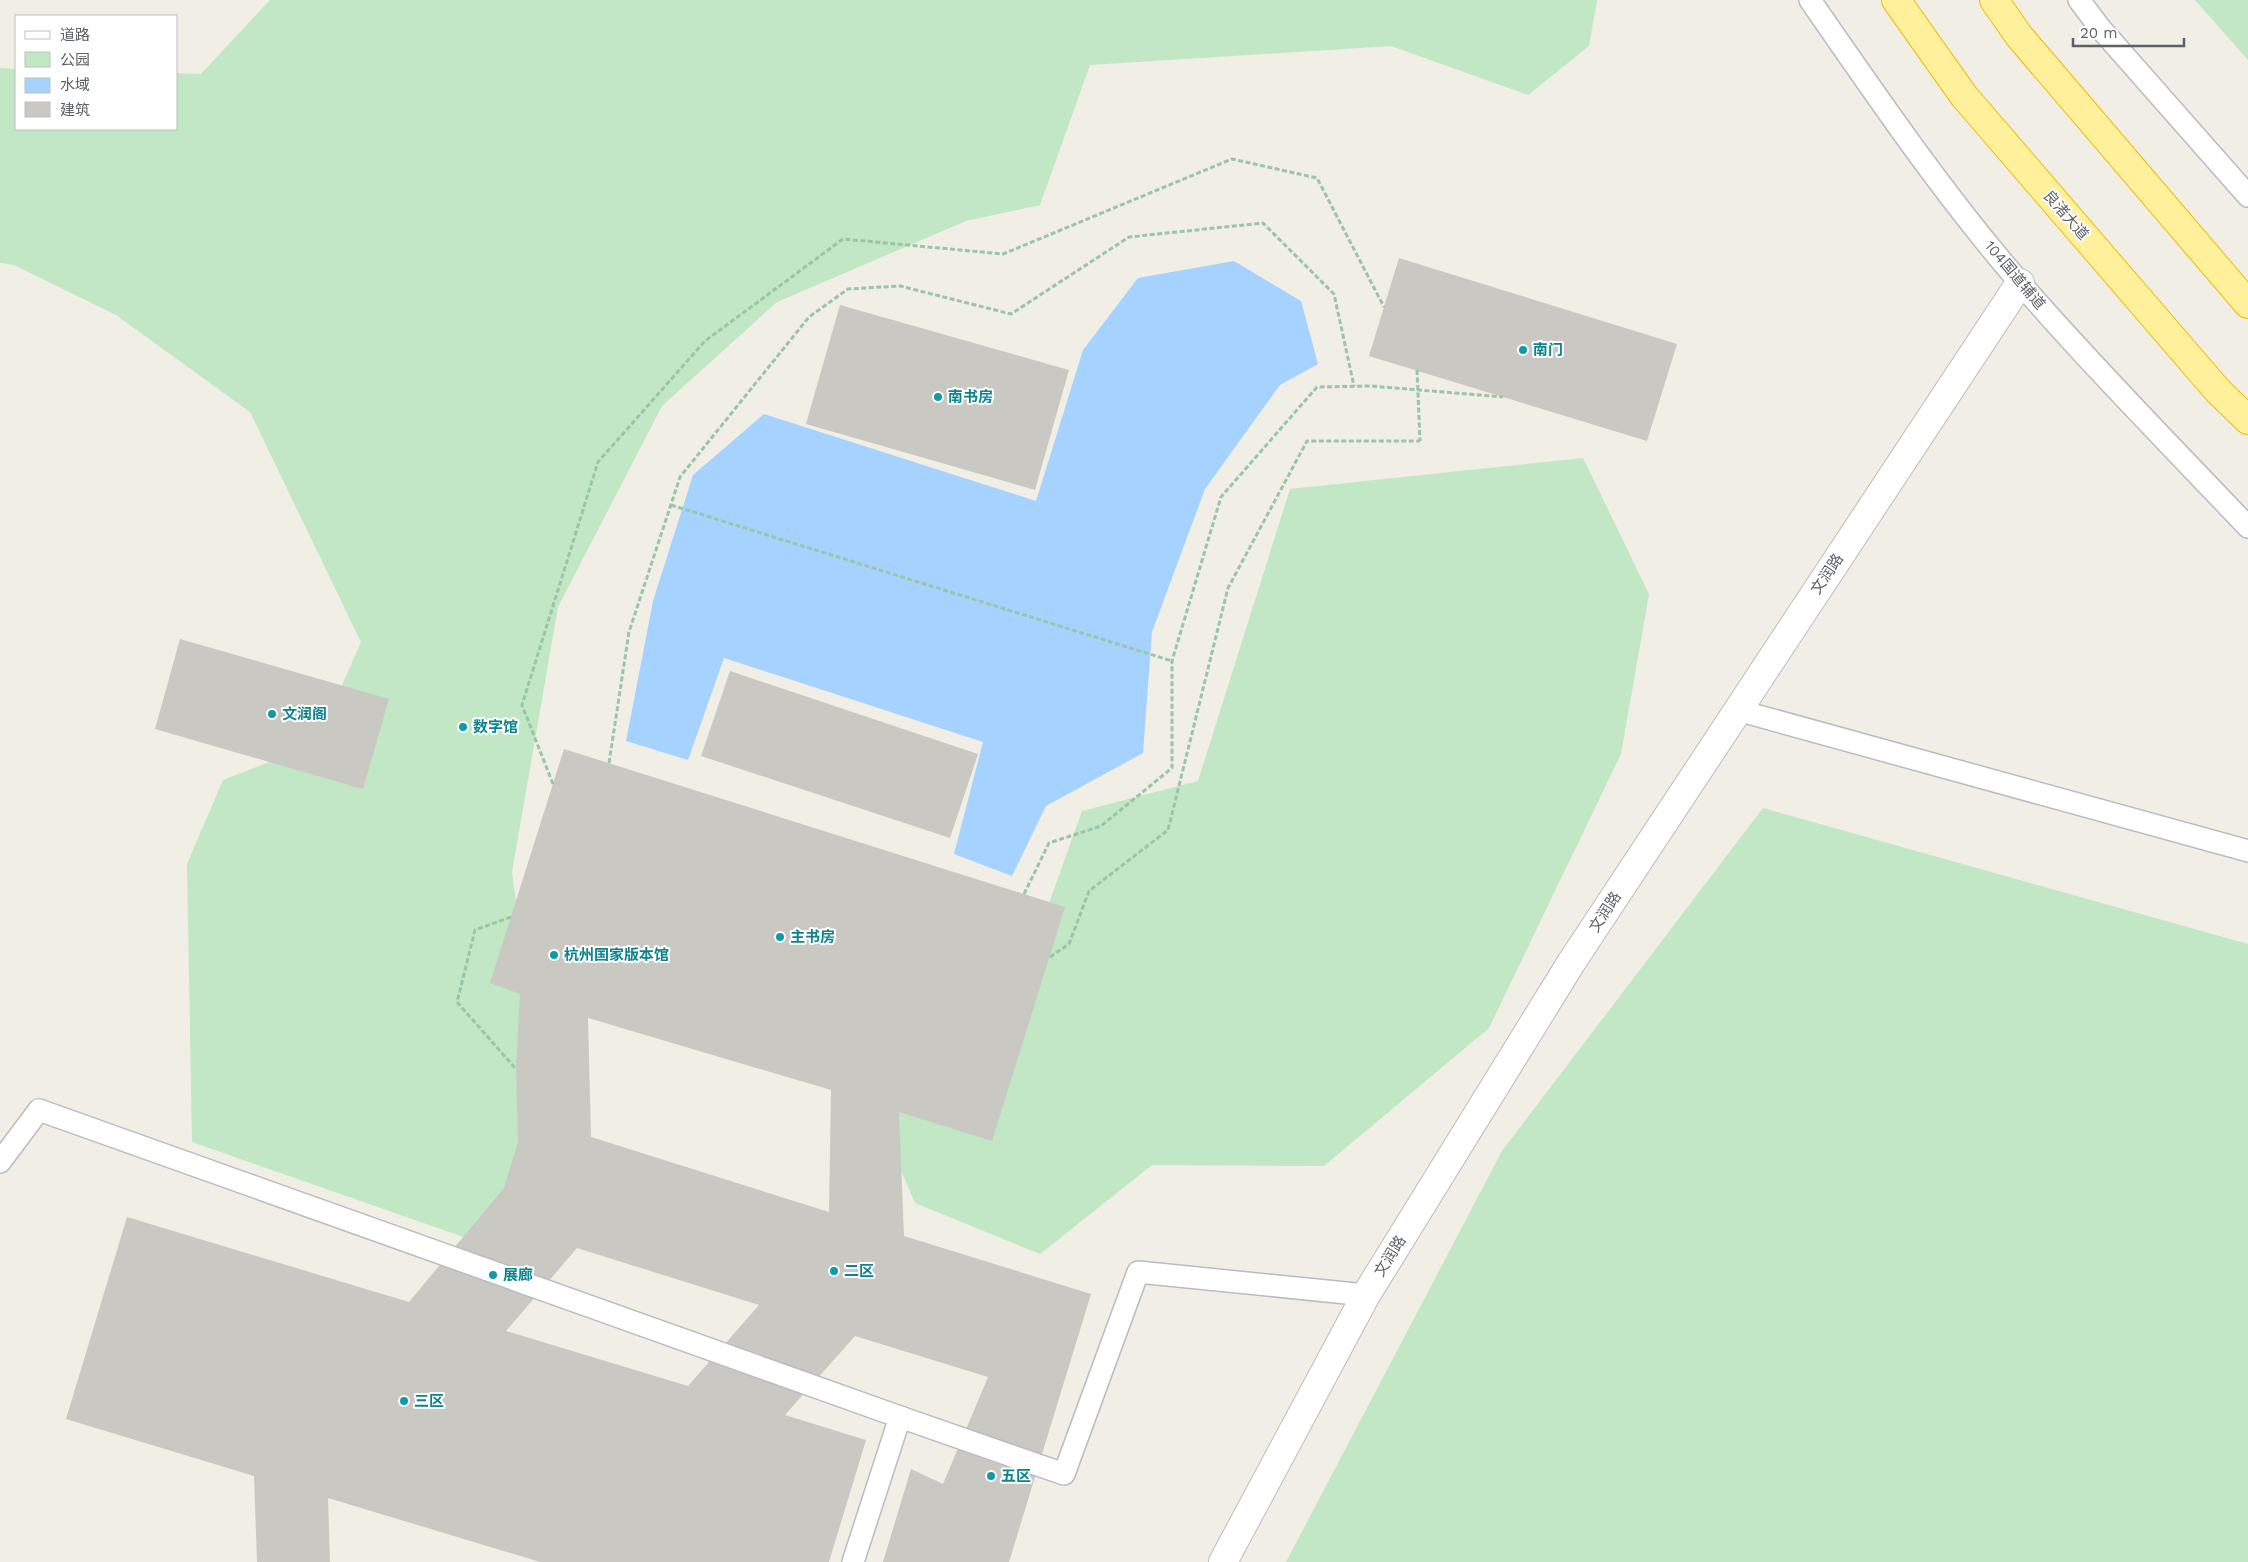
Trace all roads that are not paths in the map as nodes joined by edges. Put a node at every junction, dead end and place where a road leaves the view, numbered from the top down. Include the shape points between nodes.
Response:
1 (1810, 0) edge
2 (1896, 0) edge
3 (1994, 0) edge
4 (2080, 0) edge
5 (2248, 196) edge
6 (2020, 283) junction
7 (2248, 304) edge
8 (2248, 420) edge
9 (2248, 527) edge
10 (1737, 710) junction
11 (2248, 850) edge
12 (0, 1162) edge
13 (1366, 1295) junction
14 (900, 1416) junction
15 (854, 1562) edge
16 (1223, 1562) edge

1 - 6 lane, 104国道辅道 via 1909,144
2 - 8 highway, 良渚大道 via 1964,96 2212,383
3 - 7 highway via 2019,36
4 - 5 lane via 2100,28
6 - 9 lane, 104国道辅道
6 - 10 street, 文润路
10 - 11 lane
10 - 13 street, 文润路 via 1571,964
12 - 14 lane via 39,1110
13 - 14 lane via 1138,1272 1064,1474
13 - 16 street, 文润路
14 - 15 lane

